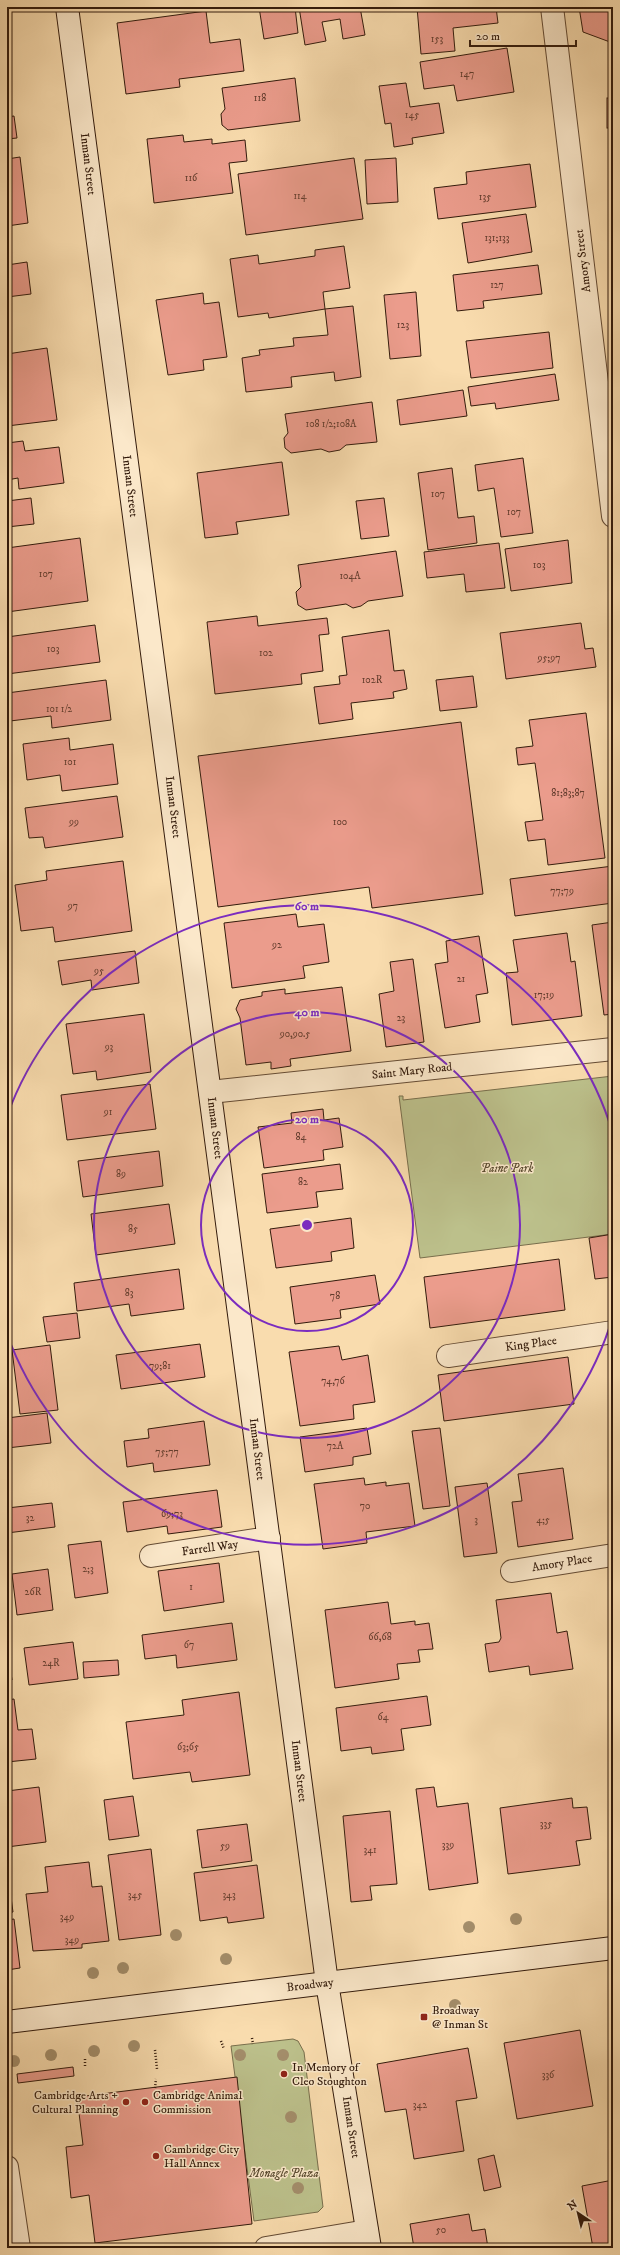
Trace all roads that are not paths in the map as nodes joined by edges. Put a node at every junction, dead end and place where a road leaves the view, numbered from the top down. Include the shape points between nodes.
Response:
1 (68, 7) edge
2 (552, 7) edge
3 (613, 516) edge
4 (613, 1049) edge
5 (210, 1092) junction
6 (613, 1332) edge
7 (448, 1356) dead end
8 (269, 1538) junction
9 (613, 1555) edge
10 (151, 1556) dead end
11 (512, 1571) dead end
12 (613, 1948) edge
13 (327, 1983) junction
14 (7, 2022) edge
15 (7, 2167) edge
16 (368, 2239) edge
17 (19, 2248) edge
18 (266, 2248) edge

1 - 5 main road, Inman Street
2 - 3 main road, Amory Street
4 - 5 main road, Saint Mary Road
5 - 8 main road, Inman Street
6 - 7 main road, King Place
8 - 10 main road, Farrell Way
8 - 13 main road, Inman Street
9 - 11 main road, Amory Place
12 - 13 main road, Broadway
13 - 14 main road, Broadway
13 - 16 main road, Inman Street
15 - 17 main road
16 - 18 main road

